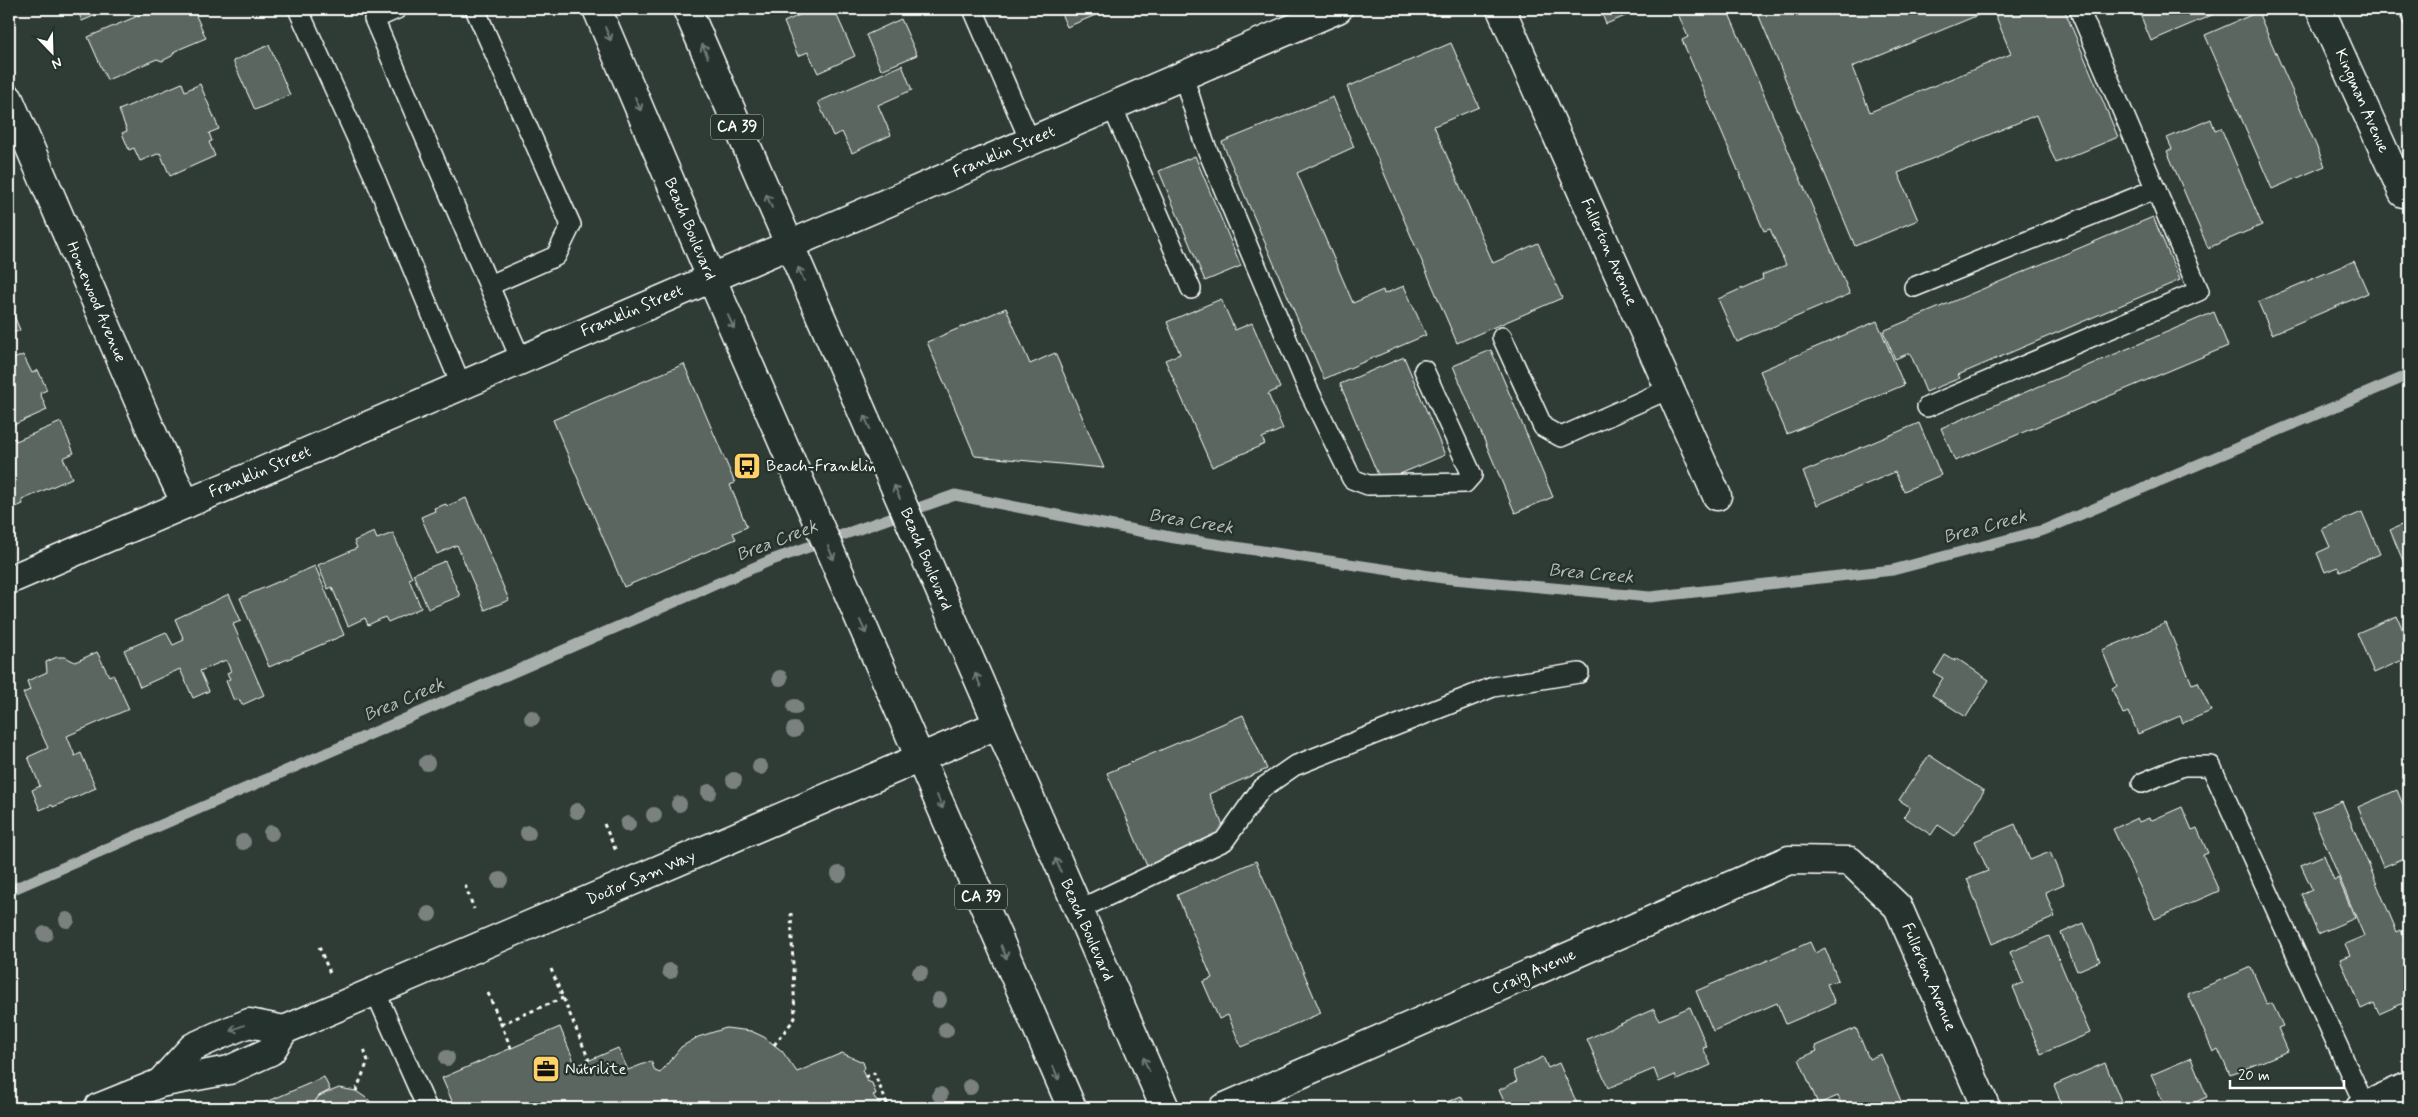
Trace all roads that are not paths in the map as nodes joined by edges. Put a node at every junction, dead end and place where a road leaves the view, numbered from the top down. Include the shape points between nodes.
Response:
1 (298, 9) edge
2 (397, 9) edge
3 (475, 9) edge
4 (597, 9) edge
5 (686, 9) edge
6 (973, 9) edge
7 (1338, 9) edge
8 (1501, 9) edge
9 (2079, 9) edge
10 (2320, 9) edge
11 (1182, 75) junction
12 (9, 99) edge
13 (1112, 106) junction
14 (1030, 140) junction
15 (2156, 190) junction
16 (2403, 193) dead end
17 (788, 245) junction
18 (711, 277) junction
19 (490, 285) junction
20 (1914, 287) dead end
21 (1191, 289) dead end
22 (1502, 337) dead end
23 (521, 360) junction
24 (1424, 370) dead end
25 (461, 385) junction
26 (1669, 389) junction
27 (1928, 407) dead end
28 (1717, 496) dead end
29 (186, 504) junction
30 (9, 580) edge
31 (1579, 673) dead end
32 (997, 724) junction
33 (920, 758) junction
34 (2142, 783) dead end
35 (1850, 861) joint
36 (1078, 910) junction
37 (375, 991) junction
38 (284, 1030) junction
39 (160, 1083) junction
40 (2409, 1086) edge
41 (2362, 1107) edge
42 (98, 1108) edge
43 (427, 1108) edge
44 (1072, 1108) edge
45 (1165, 1108) edge
46 (1224, 1108) edge
47 (1986, 1108) edge

1 - 25 lane via 375,178
2 - 19 lane via 374,18
3 - 19 lane via 571,225 556,256
4 -> 18 street, Beach Boulevard / CA 39
17 -> 5 street, Beach Boulevard / CA 39
6 - 14 lane
7 - 11 street, Franklin Street
8 - 26 street, Fullerton Avenue
9 - 15 lane
10 - 16 street, Kingman Avenue
11 - 13 street, Franklin Street
11 - 24 lane via 1204,142 1308,389 1352,479 1368,485 1465,483 1472,475
12 - 29 street, Homewood Avenue
13 - 14 street, Franklin Street
13 - 21 lane
14 - 17 street, Franklin Street
15 - 20 lane
15 - 27 lane via 2199,291
17 - 18 street, Franklin Street
32 -> 17 street, Beach Boulevard / CA 39
18 - 23 street, Franklin Street
18 -> 33 street, Beach Boulevard / CA 39
19 - 23 lane
22 - 26 lane via 1543,427 1561,437
23 - 25 street, Franklin Street
25 - 29 street, Franklin Street
26 - 28 street, Fullerton Avenue
29 - 30 street, Franklin Street
31 - 36 lane via 1493,687 1294,766 1261,789 1224,841
32 - 33 street, Doctor Sam Way
36 -> 32 street, Beach Boulevard / CA 39
33 - 37 street, Doctor Sam Way
33 -> 44 street, Beach Boulevard / CA 39
34 - 41 lane via 2183,766 2211,766
35 - 46 street, Craig Avenue via 1789,860
35 - 47 street, Fullerton Avenue via 1898,907
45 -> 36 street, Beach Boulevard / CA 39
37 - 38 street, Doctor Sam Way
37 - 43 lane
38 - 39 street via 271,1051 229,1070
38 -> 39 street via 249,1023 217,1036 193,1047
39 - 42 street
40 - 41 street

